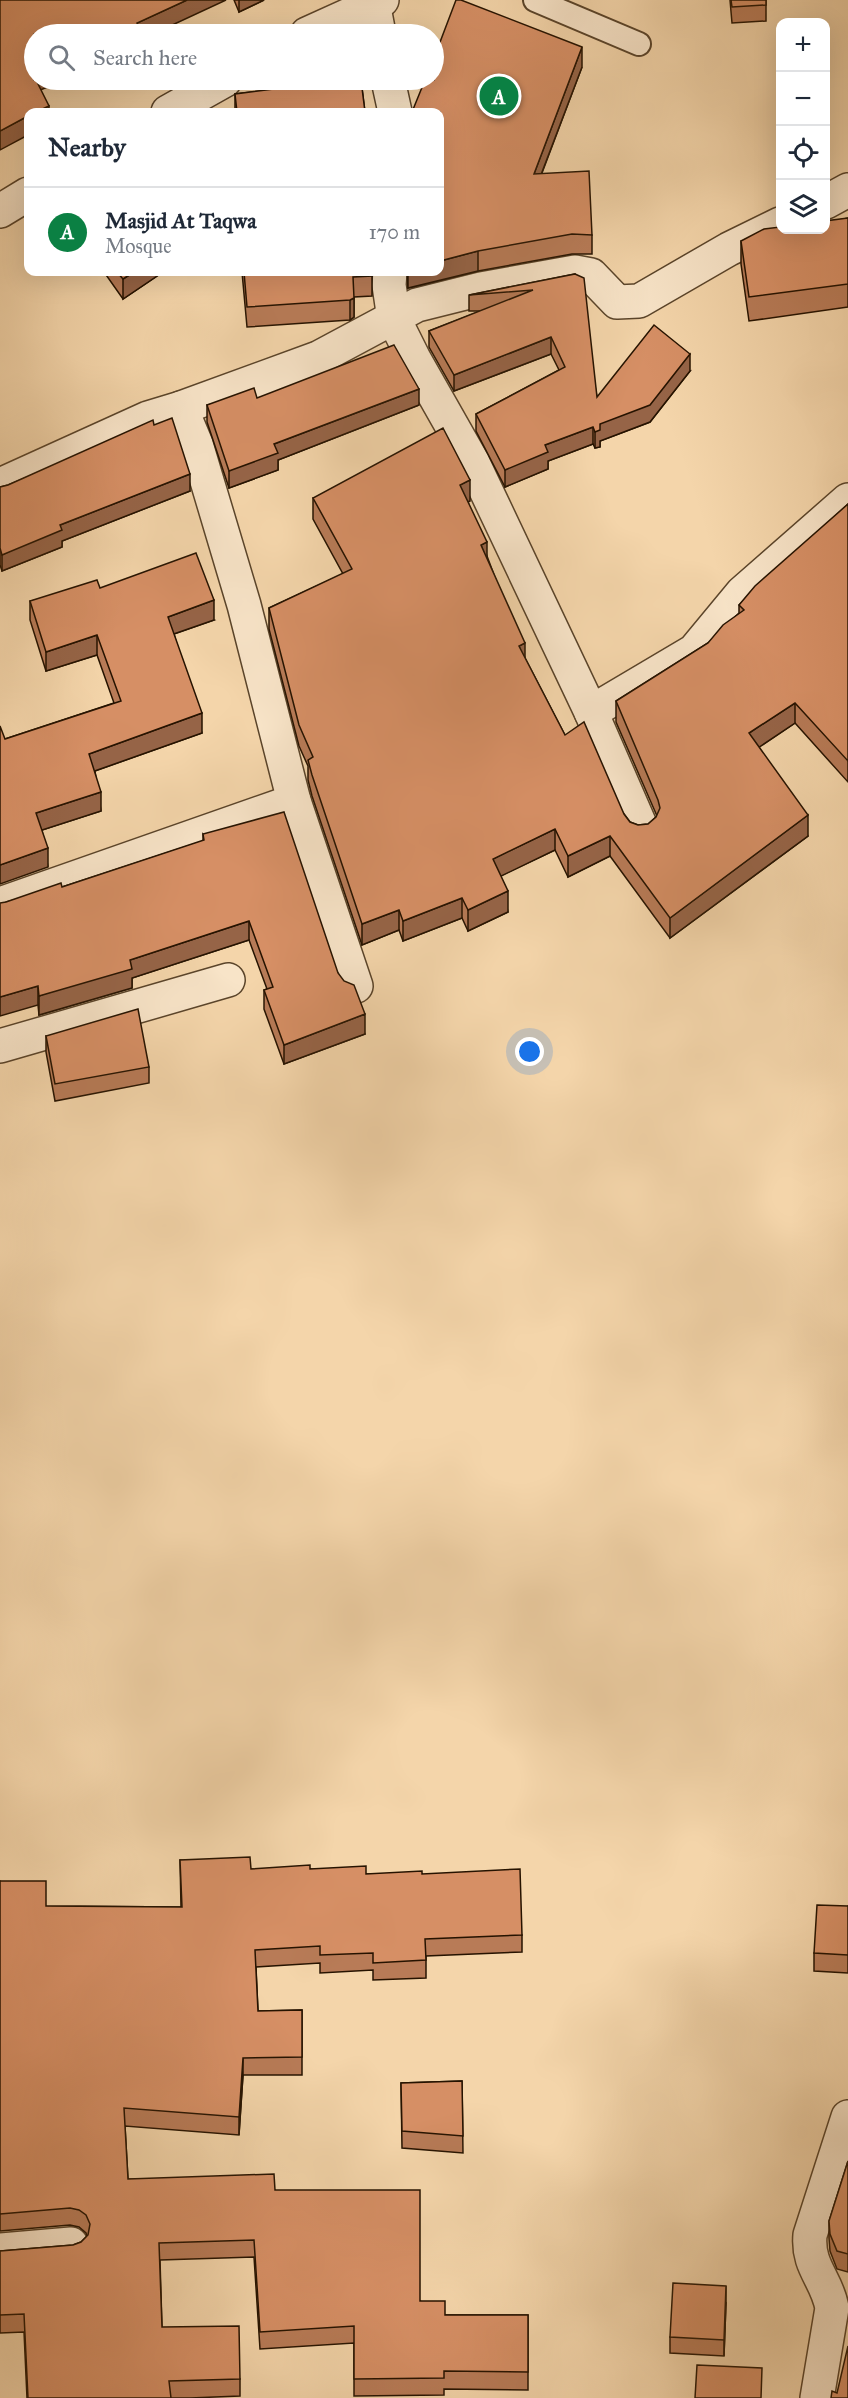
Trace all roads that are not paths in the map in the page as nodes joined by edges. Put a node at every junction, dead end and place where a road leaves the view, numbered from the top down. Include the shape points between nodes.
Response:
1 (535, 0) edge
2 (377, 1) edge
3 (328, 24) edge
4 (378, 24) edge
5 (639, 44) dead end
6 (207, 90) edge
7 (390, 90) edge
8 (175, 108) edge
9 (394, 108) edge
10 (848, 190) edge
11 (24, 196) edge
12 (830, 199) edge
13 (0, 211) edge
14 (776, 226) edge
15 (390, 276) edge
16 (394, 319) junction
17 (182, 408) junction
18 (0, 485) edge
19 (848, 500) edge
20 (591, 712) junction
21 (294, 801) junction
22 (641, 827) edge
23 (0, 904) edge
24 (228, 980) dead end
25 (356, 986) edge
26 (0, 1046) edge
27 (848, 2117) edge
28 (71, 2244) edge
29 (0, 2250) edge
30 (817, 2398) edge

1 - 5 lane
2 - 3 street
2 - 4 street
6 - 8 street
7 - 9 street
10 - 12 street
11 - 13 street
14 - 16 street via 639,301 617,302 591,275 575,272 454,295 417,305
15 - 16 street
16 - 17 street via 318,358
16 - 20 street via 473,463
17 - 18 street via 148,418
17 - 21 street via 244,605
19 - 20 street via 742,593 694,651
20 - 22 street
21 - 23 street
21 - 25 street
24 - 26 street
27 - 30 street via 810,2235 813,2263 832,2308
28 - 29 street

